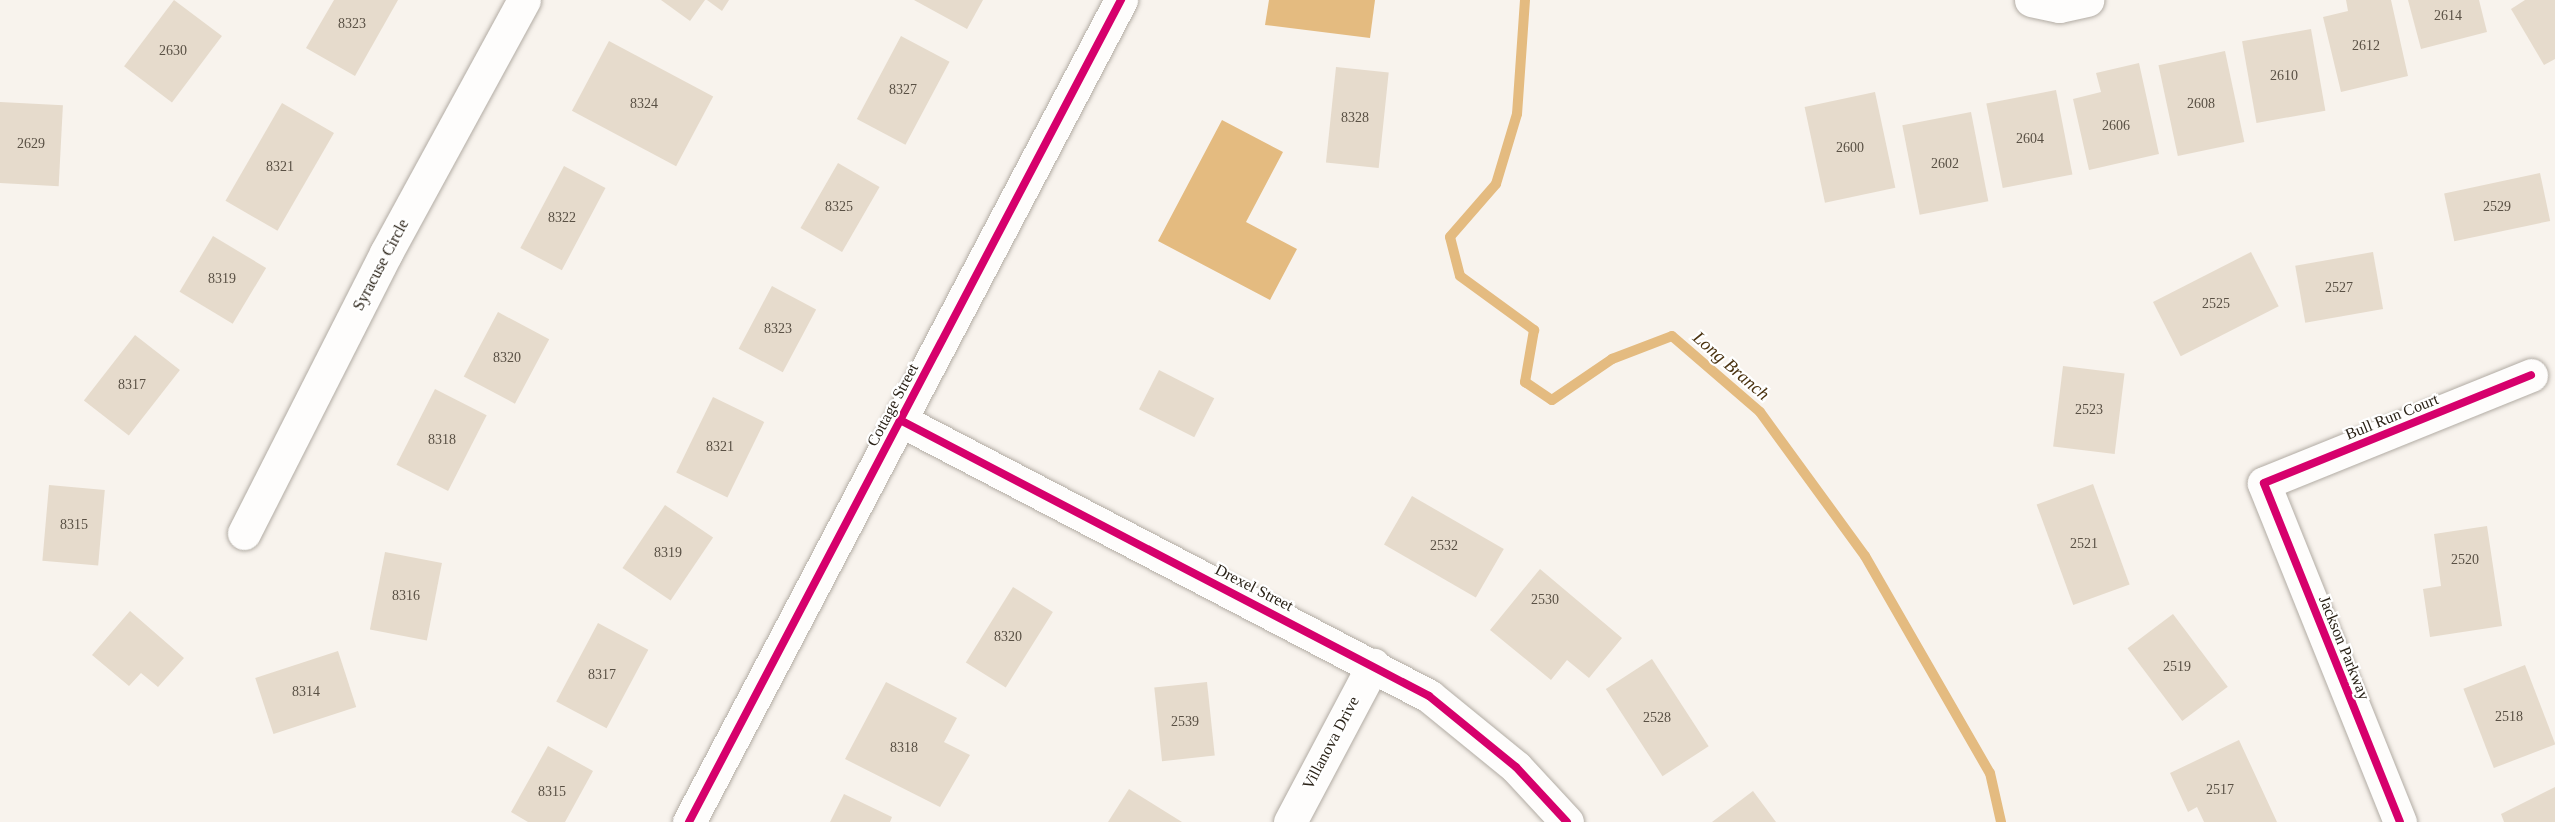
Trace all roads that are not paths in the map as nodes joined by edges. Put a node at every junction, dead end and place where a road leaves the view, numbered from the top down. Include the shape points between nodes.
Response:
1 (524, 0) edge
2 (1121, 0) edge
3 (2031, 0) edge
4 (2087, 0) edge
5 (2531, 375) dead end
6 (900, 420) junction
7 (2264, 483) joint
8 (244, 533) dead end
9 (1372, 664) junction
10 (689, 822) edge
11 (1290, 822) edge
12 (1567, 822) edge
13 (2400, 822) edge

1 - 8 street, Syracuse Circle via 386,253
2 - 6 street, Cottage Street
3 - 4 street via 2059,6
5 - 7 street, Bull Run Court
6 - 9 street, Drexel Street
6 - 10 street, Cottage Street
7 - 13 street, Jackson Parkway
9 - 11 street, Villanova Drive
9 - 12 street, Drexel Street via 1429,696 1516,767

